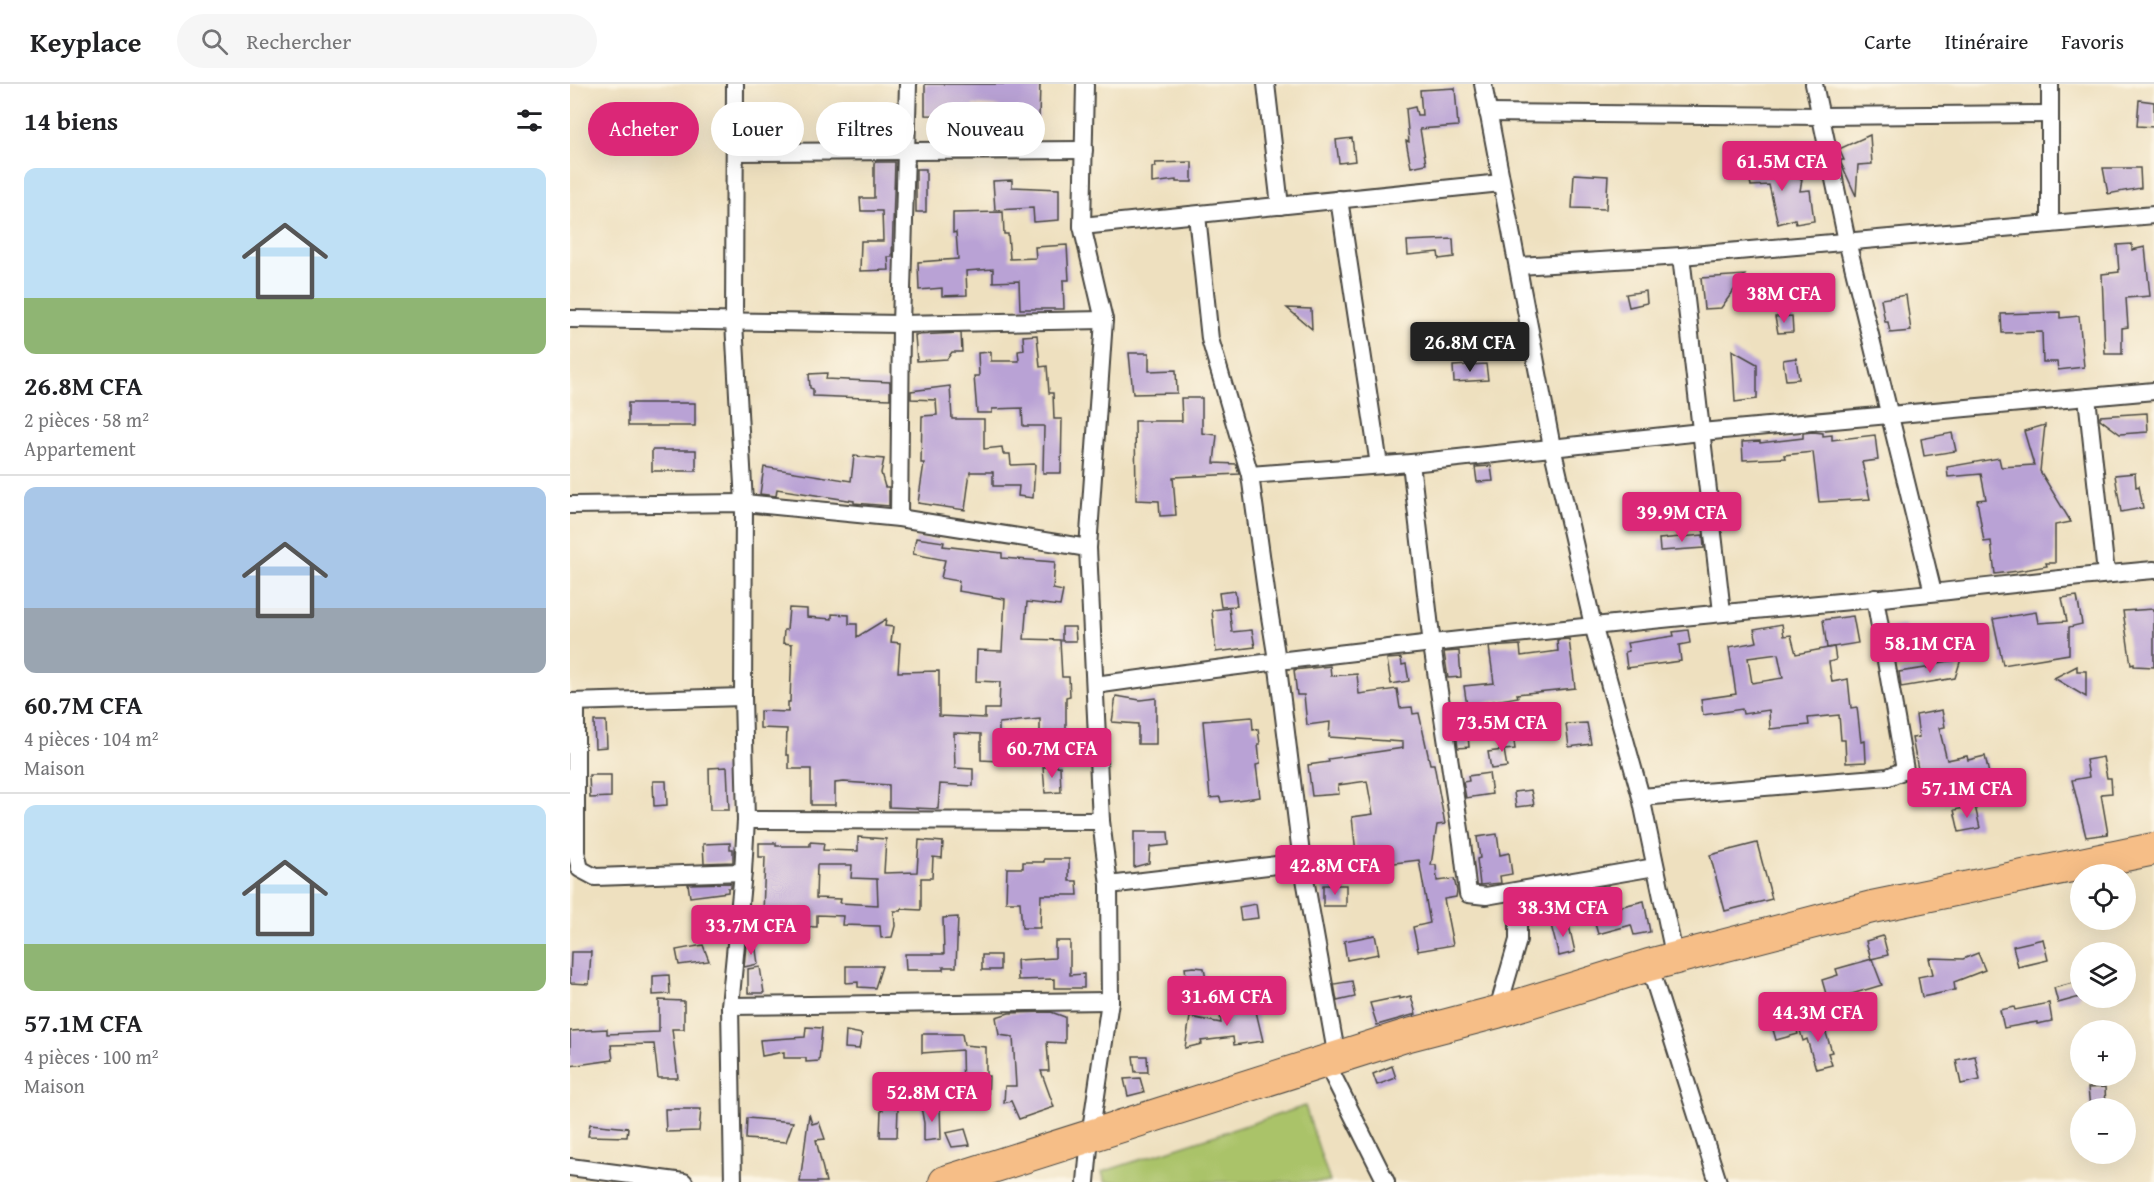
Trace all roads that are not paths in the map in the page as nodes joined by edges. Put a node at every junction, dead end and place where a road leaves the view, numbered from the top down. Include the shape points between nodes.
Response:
1 (735, 84) edge
2 (908, 84) edge
3 (1085, 84) edge
4 (1266, 84) edge
5 (1483, 84) edge
6 (1814, 84) edge
7 (2050, 84) edge
8 (735, 102) edge
9 (908, 102) edge
10 (1488, 113) junction
11 (2050, 114) junction
12 (1820, 116) junction
13 (914, 150) edge
14 (1084, 150) junction
15 (735, 156) edge
16 (907, 156) edge
17 (1501, 183) junction
18 (1339, 199) junction
19 (1280, 206) junction
20 (1197, 215) junction
21 (2154, 215) edge
22 (2050, 224) junction
23 (1082, 226) junction
24 (1847, 241) junction
25 (1681, 256) junction
26 (1519, 266) junction
27 (570, 319) edge
28 (1104, 320) junction
29 (734, 322) junction
30 (901, 324) junction
31 (2154, 391) edge
32 (2087, 397) junction
33 (1890, 413) junction
34 (1701, 432) junction
35 (1552, 447) junction
36 (1411, 463) junction
37 (1379, 465) junction
38 (1250, 475) junction
39 (744, 503) junction
40 (570, 505) edge
41 (899, 518) junction
42 (1088, 548) junction
43 (2154, 570) edge
44 (2106, 574) junction
45 (1934, 592) junction
46 (1875, 598) junction
47 (1722, 612) junction
48 (1593, 625) junction
49 (1432, 645) junction
50 (1277, 660) junction
51 (1095, 685) junction
52 (743, 697) junction
53 (573, 702) edge
54 (1641, 797) junction
55 (746, 820) junction
56 (1101, 821) junction
57 (2148, 855) edge
58 (1302, 862) junction
59 (1655, 867) junction
60 (744, 872) junction
61 (1109, 885) junction
62 (1518, 891) junction
63 (1662, 962) junction
64 (1110, 1001) junction
65 (730, 1006) junction
66 (1497, 1012) junction
67 (1332, 1060) junction
68 (1090, 1136) junction
69 (570, 1167) edge
70 (684, 1182) edge
71 (734, 1182) edge
72 (945, 1182) edge
73 (1086, 1182) edge
74 (1386, 1182) edge
75 (1718, 1182) edge

1 - 8 street
2 - 9 street
3 - 14 street
4 - 19 street
5 - 10 street
6 - 12 street
7 - 11 street
10 - 12 street
10 - 17 street
11 - 12 street
11 - 22 street
12 - 24 street
13 - 14 street
14 - 23 street
15 - 29 street
16 - 30 street
17 - 18 street
17 - 26 street
18 - 19 street
18 - 37 street
19 - 20 street
20 - 23 street
20 - 38 street via 1210,339
21 - 22 street
22 - 24 street
23 - 28 street
24 - 25 street
24 - 33 street
25 - 26 street
25 - 34 street
26 - 35 street
27 - 29 street
28 - 30 street
28 - 42 street
29 - 30 street
29 - 39 street
30 - 41 street
31 - 32 street
32 - 33 street
32 - 44 street
33 - 34 street
33 - 45 street
34 - 35 street
34 - 47 street
35 - 36 street
35 - 48 street
36 - 37 street
36 - 49 street
37 - 38 street
38 - 50 street
39 - 40 street
39 - 41 street
39 - 52 street
41 - 42 street
42 - 51 street
43 - 44 street
44 - 45 street
45 - 46 street
46 - 47 street
46 - 54 street via 1905,770 1888,777
47 - 48 street
48 - 49 street
48 - 54 street
49 - 50 street
49 - 62 street via 1468,894 1486,896
50 - 51 street
50 - 58 street
51 - 56 street
52 - 53 street
52 - 55 street
53 - 60 street via 576,852 580,869 596,878
54 - 59 street
55 - 56 street
55 - 60 street
56 - 61 street
57 - 63 highway via 1872,907
58 - 61 street
58 - 67 street
59 - 62 street
59 - 63 street
60 - 65 street
61 - 64 street
62 - 66 street via 1518,940
63 - 66 highway
63 - 75 street
64 - 65 street
64 - 68 street
65 - 71 street
66 - 67 highway
67 - 68 highway
67 - 74 street
68 - 72 highway
68 - 73 street
69 - 70 street

